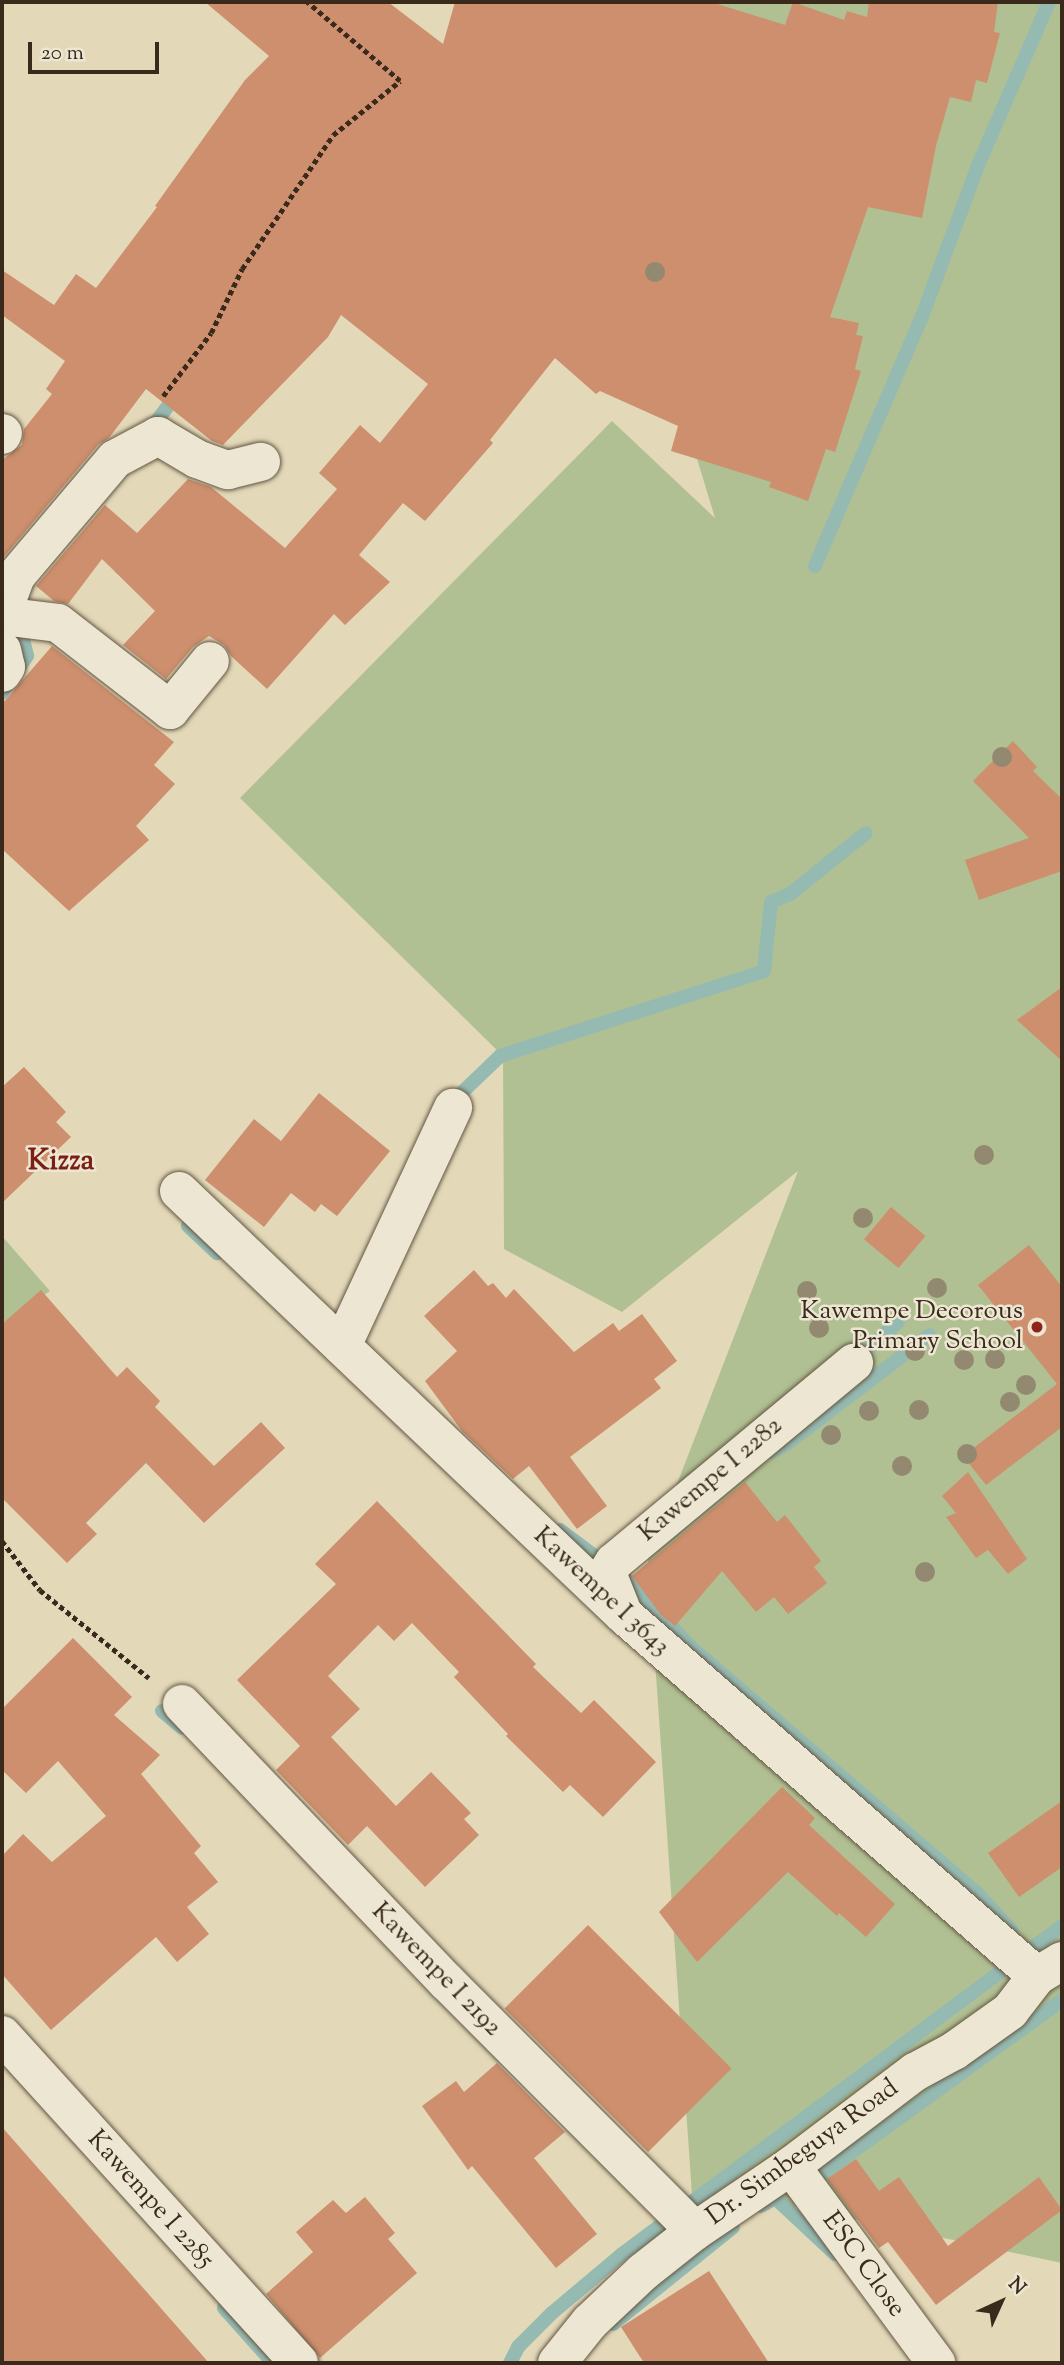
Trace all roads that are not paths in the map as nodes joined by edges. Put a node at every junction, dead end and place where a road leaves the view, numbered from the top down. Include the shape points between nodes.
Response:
1 (261, 462) dead end
2 (2, 615) edge
3 (2, 650) edge
4 (210, 661) dead end
5 (2, 673) edge
6 (453, 1108) dead end
7 (178, 1191) dead end
8 (342, 1346) junction
9 (854, 1363) dead end
10 (624, 1615) junction
11 (182, 1704) road end
12 (1050, 1968) edge
13 (2, 2035) edge
14 (791, 2166) junction
15 (695, 2231) junction
16 (299, 2363) edge
17 (557, 2363) edge
18 (936, 2363) edge

1 - 2 street via 228,470 197,459 158,436 115,459 16,576
2 - 4 street via 58,623 170,710
3 - 5 street via 6,667
6 - 8 street
7 - 8 street, Kawempe I 3643
8 - 10 street, Kawempe I 3643
9 - 10 street, Kawempe I 2282 via 614,1562 607,1573
10 - 12 street, Kawempe I 3643
11 - 15 street, Kawempe I 2192 via 446,1982
12 - 14 street, Dr. Simbeguya Road via 1010,2011 915,2072
13 - 16 street, Kawempe I 2285
14 - 15 street, Dr. Simbeguya Road
14 - 18 street, ESC Close
15 - 17 street, Dr. Simbeguya Road via 590,2322

